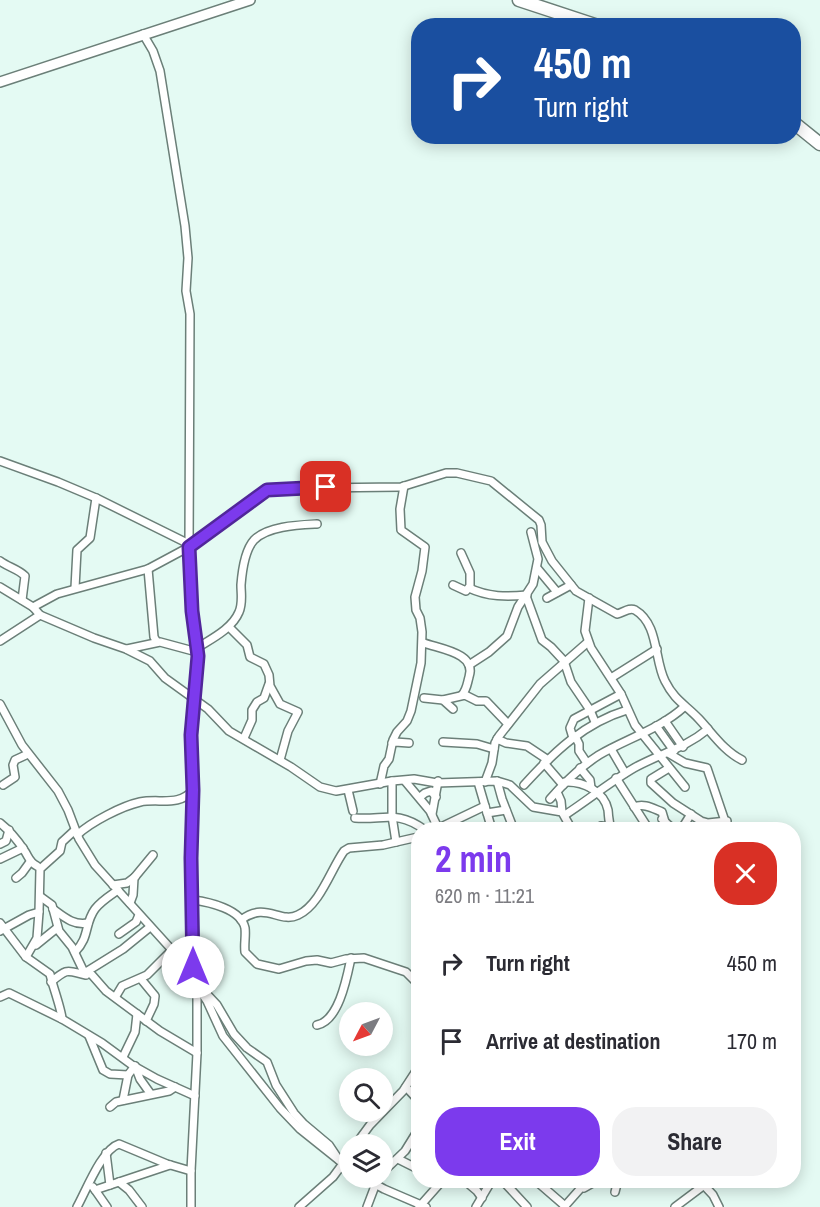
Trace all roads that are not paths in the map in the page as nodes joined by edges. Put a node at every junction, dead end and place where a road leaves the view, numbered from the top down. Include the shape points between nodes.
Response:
1 (249, 0) edge
2 (519, 0) edge
3 (574, 18) edge
4 (143, 34) junction
5 (0, 82) edge
6 (801, 129) edge
7 (820, 144) edge
8 (0, 461) edge
9 (404, 486) junction
10 (96, 498) junction
11 (317, 524) dead end
12 (531, 532) dead end
13 (189, 546) junction
14 (461, 553) dead end
15 (0, 561) edge
16 (537, 568) junction
17 (148, 569) junction
18 (547, 579) junction
19 (533, 584) junction
20 (453, 585) dead end
21 (572, 585) junction
22 (0, 587) edge
23 (75, 588) junction
24 (470, 588) junction
25 (557, 592) junction
26 (527, 595) junction
27 (547, 598) dead end
28 (589, 598) junction
29 (22, 600) junction
30 (33, 607) junction
31 (40, 615) junction
32 (229, 627) junction
33 (0, 641) edge
34 (157, 642) junction
35 (588, 642) junction
36 (424, 643) dead end
37 (126, 649) junction
38 (657, 649) junction
39 (197, 650) junction
40 (564, 661) junction
41 (469, 665) junction
42 (611, 678) junction
43 (269, 684) junction
44 (621, 694) junction
45 (462, 695) junction
46 (194, 698) junction
47 (424, 698) dead end
48 (443, 700) junction
49 (0, 704) edge
50 (684, 707) junction
51 (453, 709) dead end
52 (590, 710) junction
53 (627, 710) junction
54 (665, 721) junction
55 (595, 722) junction
56 (508, 724) junction
57 (656, 726) junction
58 (708, 729) junction
59 (642, 733) junction
60 (574, 737) junction
61 (244, 738) junction
62 (497, 739) junction
63 (394, 742) junction
64 (443, 742) dead end
65 (409, 743) dead end
66 (683, 747) junction
67 (494, 749) junction
68 (610, 749) junction
69 (671, 752) junction
70 (28, 754) junction
71 (659, 755) junction
72 (280, 760) junction
73 (742, 760) dead end
74 (546, 761) junction
75 (584, 766) junction
76 (669, 768) junction
77 (625, 773) junction
78 (616, 778) junction
79 (392, 781) junction
80 (405, 781) junction
81 (438, 781) junction
82 (497, 781) junction
83 (481, 782) junction
84 (566, 782) junction
85 (380, 784) junction
86 (3, 785) dead end
87 (524, 785) dead end
88 (685, 786) dead end
89 (193, 790) junction
90 (348, 790) junction
91 (594, 790) junction
92 (557, 792) junction
93 (419, 794) junction
94 (436, 797) junction
95 (550, 799) dead end
96 (634, 807) junction
97 (486, 809) junction
98 (506, 810) junction
99 (432, 813) junction
100 (563, 814) junction
101 (691, 814) junction
102 (658, 815) dead end
103 (392, 816) junction
104 (727, 821) joint
105 (413, 822) edge
106 (436, 822) edge
107 (453, 822) edge
108 (490, 822) edge
109 (511, 822) edge
110 (568, 822) edge
111 (608, 822) edge
112 (644, 822) edge
113 (665, 822) joint
114 (686, 822) edge
115 (706, 822) edge
116 (718, 822) edge
117 (0, 823) edge
118 (9, 831) junction
119 (76, 832) junction
120 (411, 839) edge
121 (396, 842) junction
122 (0, 844) edge
123 (23, 848) junction
124 (153, 855) dead end
125 (0, 859) edge
126 (30, 862) junction
127 (37, 866) dead end
128 (135, 877) junction
129 (16, 878) dead end
130 (115, 887) junction
131 (41, 897) junction
132 (193, 900) junction
133 (130, 903) junction
134 (53, 909) junction
135 (39, 912) junction
136 (139, 915) junction
137 (241, 920) junction
138 (88, 923) junction
139 (2, 927) edge
140 (150, 927) junction
141 (57, 928) junction
142 (119, 933) dead end
143 (34, 946) junction
144 (172, 950) junction
145 (75, 952) junction
146 (26, 957) junction
147 (351, 958) junction
148 (89, 974) junction
149 (411, 977) edge
150 (50, 978) junction
151 (141, 979) junction
152 (195, 981) junction
153 (0, 986) edge
154 (3, 995) edge
155 (116, 996) junction
156 (137, 1014) junction
157 (62, 1019) junction
158 (146, 1021) junction
159 (316, 1025) dead end
160 (86, 1034) junction
161 (197, 1053) junction
162 (123, 1057) junction
163 (135, 1066) junction
164 (408, 1068) dead end
165 (411, 1068) edge
166 (128, 1076) junction
167 (411, 1079) edge
168 (175, 1087) junction
169 (406, 1087) junction
170 (411, 1092) edge
171 (150, 1093) junction
172 (195, 1096) junction
173 (123, 1100) junction
174 (110, 1107) dead end
175 (363, 1134) edge
176 (411, 1140) edge
177 (106, 1153) junction
178 (398, 1159) junction
179 (339, 1160) edge
180 (339, 1162) edge
181 (393, 1163) edge
182 (411, 1163) edge
183 (170, 1165) junction
184 (339, 1168) edge
185 (191, 1171) junction
186 (119, 1182) junction
187 (110, 1185) junction
188 (92, 1187) junction
189 (374, 1188) edge
190 (390, 1188) edge
191 (437, 1188) edge
192 (473, 1188) edge
193 (488, 1188) edge
194 (509, 1188) edge
195 (544, 1188) edge
196 (581, 1188) edge
197 (616, 1188) edge
198 (696, 1188) edge
199 (706, 1188) edge
200 (615, 1192) dead end
201 (312, 1196) junction
202 (482, 1198) junction
203 (367, 1204) edge
204 (422, 1206) edge
205 (77, 1207) edge
206 (107, 1207) edge
207 (142, 1207) edge
208 (191, 1207) edge
209 (299, 1207) edge
210 (310, 1207) edge
211 (376, 1207) edge
212 (476, 1207) edge
213 (527, 1207) edge
214 (564, 1207) edge
215 (675, 1207) edge
216 (719, 1207) edge

1 - 4 main road
2 - 3 highway
4 - 5 main road
4 - 13 street via 160,71 188,249
6 - 7 highway
8 - 10 street
9 - 13 street via 267,490
9 - 21 street via 446,473 491,481 539,520 542,542
9 - 63 street via 401,530 423,544 426,552 415,597 422,632 421,663 407,722
10 - 13 street
10 - 23 street via 89,539 77,550
11 - 32 street via 286,527 253,541 243,566 239,613
12 - 16 street
13 - 17 street
13 - 39 street
14 - 24 street via 470,573
15 - 29 street via 25,576
16 - 18 street
16 - 19 street
17 - 23 street
17 - 34 street
18 - 19 street
18 - 25 street
19 - 26 street
20 - 24 street via 463,590
21 - 25 street
21 - 28 street
22 - 29 street
23 - 30 street
24 - 26 street via 505,597
25 - 27 street
26 - 40 street via 542,640
26 - 41 street via 505,638
28 - 35 street via 585,622
28 - 38 street via 617,614 635,610 646,623
29 - 30 street
30 - 31 street
31 - 33 street
31 - 37 street
32 - 39 street
32 - 43 street via 247,645 250,657 264,664
34 - 37 street
34 - 39 street
35 - 40 street
35 - 42 street
36 - 41 street via 460,655
37 - 46 street via 150,661 165,678
38 - 42 street
38 - 50 street via 664,680
39 - 46 street
40 - 52 street via 571,682
40 - 56 street
41 - 45 street via 471,673
42 - 44 street
43 - 61 street via 265,697 252,710
43 - 72 street via 282,706 298,712
44 - 52 street
44 - 53 street
45 - 48 street
45 - 56 street via 486,701
46 - 61 street via 229,730
46 - 89 street
47 - 48 street
48 - 51 street
49 - 70 street
50 - 54 street
50 - 58 street
52 - 55 street
52 - 60 street via 571,724
53 - 55 street
53 - 59 street
54 - 57 street
54 - 66 street
55 - 60 street
56 - 62 street
57 - 59 street
57 - 69 street
58 - 66 street
58 - 73 street
59 - 68 street
59 - 71 street
60 - 74 street
60 - 75 street
61 - 72 street
62 - 67 street
62 - 74 street via 527,746
63 - 65 street
63 - 85 street
64 - 67 street
66 - 69 street
67 - 83 street via 492,763
68 - 75 street
68 - 77 street
69 - 71 street
69 - 104 street via 685,763 707,768
70 - 86 street via 15,760 15,777
70 - 119 street via 58,791
71 - 76 street
71 - 77 street
72 - 90 street via 320,787
74 - 84 street
74 - 87 street
75 - 84 street
75 - 91 street
76 - 88 street
76 - 101 street via 654,776 651,783
77 - 78 street
78 - 91 street
78 - 96 street
79 - 80 street
79 - 85 street
79 - 103 street
80 - 81 street
80 - 93 street
81 - 83 street
81 - 94 street
82 - 83 street
82 - 98 street
82 - 100 street via 510,785 533,807
83 - 97 street
84 - 91 street
84 - 92 street
85 - 90 street
89 - 119 street via 173,802 145,802 123,808
89 - 132 street
90 - 103 street via 354,815 373,819
91 - 100 street
91 - 111 street via 606,807
92 - 95 street
92 - 100 street
93 - 94 street via 431,791
93 - 99 street
94 - 99 street
96 - 112 street
96 - 113 street via 640,805 662,812
97 - 98 street
97 - 107 street
97 - 108 street
98 - 109 street
99 - 106 street
100 - 110 street
101 - 114 street
101 - 115 street
102 - 113 street
103 - 105 street
103 - 121 street
104 - 116 street
117 - 118 street
118 - 122 street via 6,841
118 - 123 street
119 - 130 street
119 - 131 street via 39,869
120 - 121 street
121 - 137 street via 344,851 320,892 297,916 259,911
123 - 125 street
123 - 126 street
124 - 128 street
126 - 127 street
126 - 129 street
128 - 130 street
128 - 133 street
130 - 133 street
130 - 138 street
131 - 134 street
131 - 135 street
132 - 137 street via 212,902
132 - 152 street
133 - 136 street
134 - 138 street via 73,922
134 - 141 street
135 - 139 street
135 - 143 street via 39,934
136 - 140 street
136 - 142 street via 136,922
137 - 147 street via 246,952 257,964 283,968 306,961 331,963
138 - 145 street via 85,940
139 - 146 street
140 - 144 street
140 - 148 street
141 - 143 street
141 - 145 street
143 - 146 street
144 - 151 street
144 - 152 street
145 - 148 street
146 - 150 street
147 - 149 street via 399,969
147 - 159 street via 341,996 328,1019
148 - 150 street via 71,970
148 - 155 street
150 - 157 street
151 - 155 street via 122,986
151 - 158 street via 155,996
152 - 161 street
152 - 179 street via 217,1005 234,1034 267,1062 294,1113
152 - 180 street via 223,1036 280,1108
153 - 154 street
154 - 157 street
155 - 156 street
156 - 158 street
156 - 162 street via 135,1032
157 - 160 street
158 - 161 street
160 - 162 street
160 - 166 street via 104,1070
161 - 172 street
162 - 163 street
163 - 166 street
163 - 168 street
163 - 171 street
164 - 165 street
166 - 173 street
167 - 169 street
168 - 171 street
168 - 172 street
169 - 170 street
169 - 175 street
171 - 173 street
172 - 185 street
173 - 174 street
176 - 178 street
177 - 183 street via 119,1144
177 - 187 street
177 - 188 street
178 - 181 street
178 - 182 street
183 - 185 street
183 - 186 street
184 - 201 street
185 - 208 street
186 - 187 street
186 - 207 street
187 - 188 street
188 - 205 street
188 - 206 street
189 - 203 street
190 - 204 street
191 - 204 street
192 - 202 street
193 - 202 street
194 - 213 street
195 - 214 street
196 - 214 street
197 - 200 street
198 - 215 street
199 - 216 street
201 - 209 street
201 - 210 street
202 - 212 street
203 - 211 street

